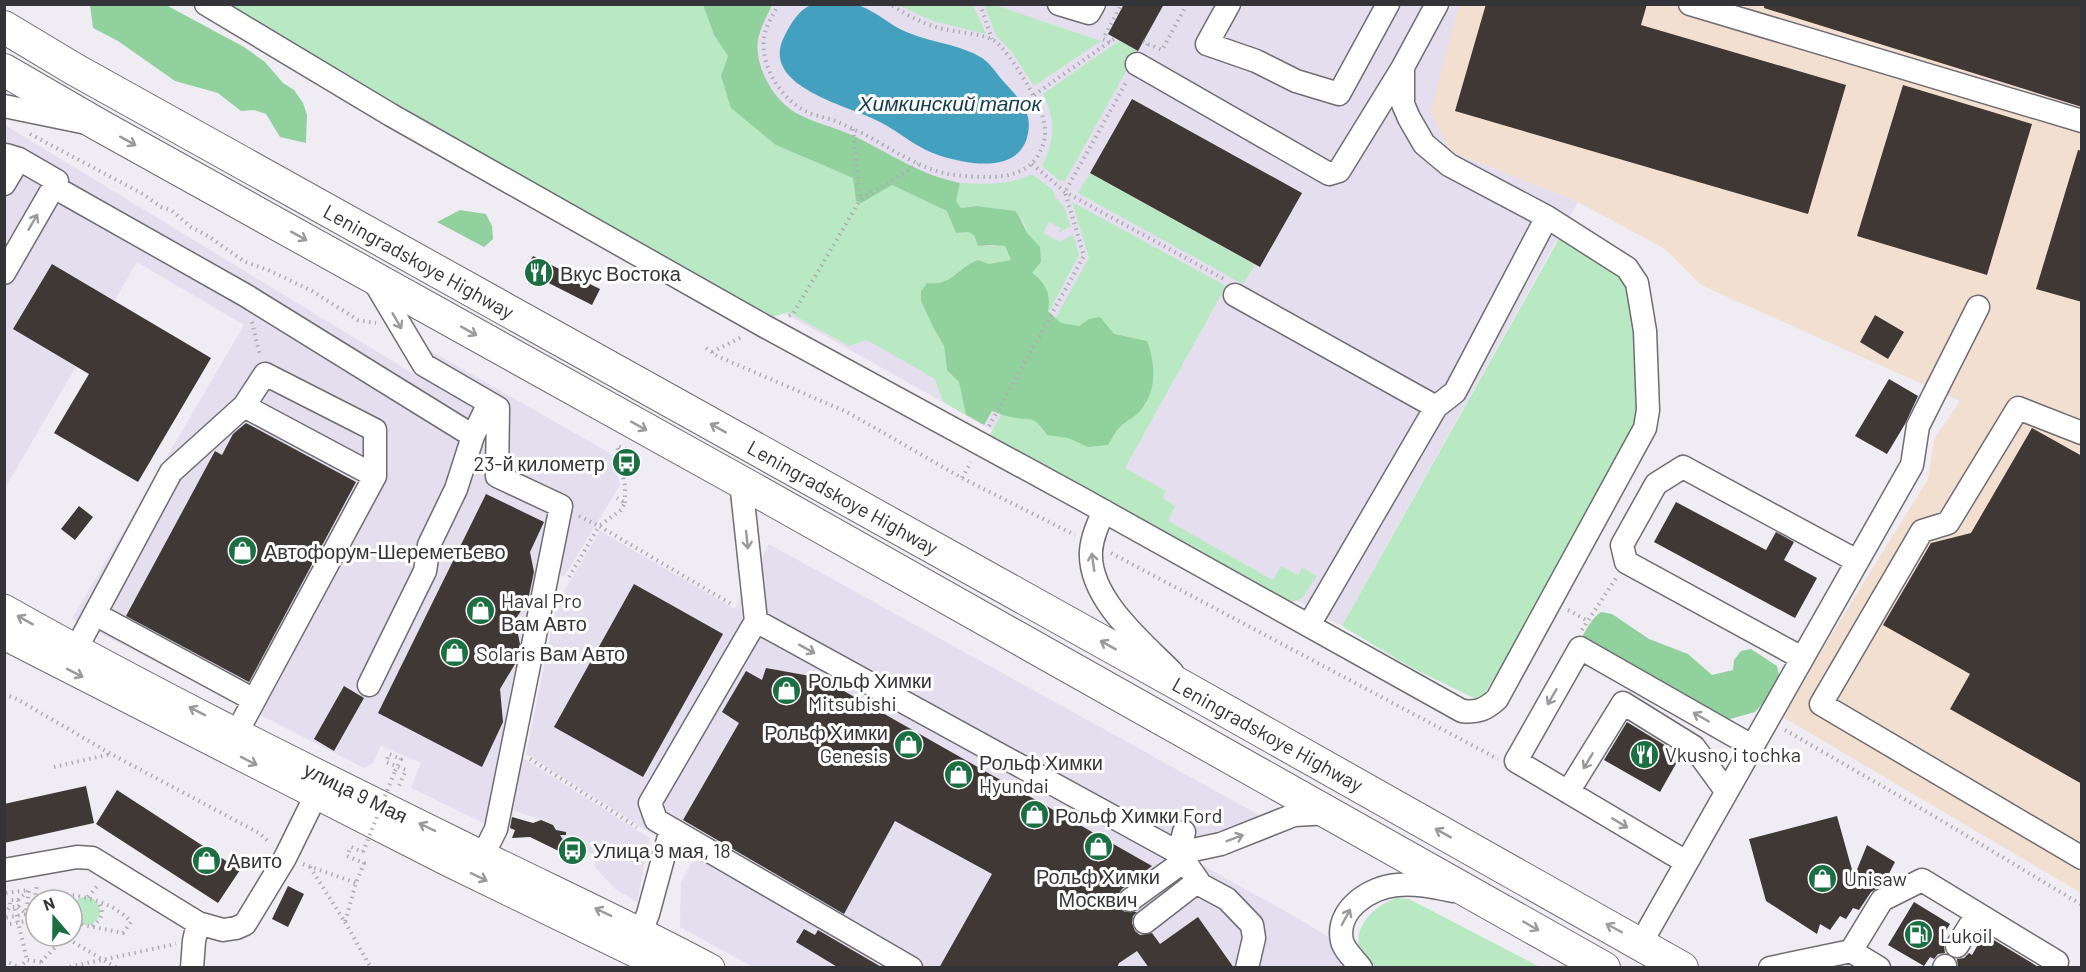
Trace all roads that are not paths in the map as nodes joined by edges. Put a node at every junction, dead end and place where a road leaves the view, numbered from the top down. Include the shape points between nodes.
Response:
1 (206, 4) edge
2 (1059, 4) edge
3 (1094, 4) edge
4 (1228, 4) edge
5 (1388, 4) edge
6 (1437, 4) edge
7 (1690, 4) edge
8 (4, 27) edge
9 (1137, 64) road end
10 (1403, 67) junction
11 (4, 70) edge
12 (4, 106) edge
13 (2082, 121) edge
14 (99, 125) junction
15 (12, 157) edge
16 (4, 184) edge
17 (54, 187) junction
18 (1547, 217) junction
19 (4, 273) edge
20 (371, 276) junction
21 (1233, 289) road end
22 (1978, 307) dead end
23 (489, 403) junction
24 (244, 406) junction
25 (1436, 407) junction
26 (2082, 433) edge
27 (473, 436) junction
28 (375, 476) junction
29 (741, 482) junction
30 (1104, 511) junction
31 (1857, 561) junction
32 (4, 608) edge
33 (94, 614) junction
34 (756, 619) junction
35 (1309, 625) junction
36 (4, 636) edge
37 (76, 649) junction
38 (1802, 658) junction
39 (369, 685) dead end
40 (1190, 690) junction
41 (254, 700) junction
42 (237, 732) junction
43 (1752, 746) junction
44 (1726, 791) junction
45 (1568, 792) junction
46 (316, 795) junction
47 (1331, 813) junction
48 (671, 829) junction
49 (1182, 849) junction
50 (483, 855) junction
51 (2082, 858) edge
52 (1686, 862) junction
53 (9, 877) edge
54 (1198, 882) junction
55 (1481, 897) junction
56 (1130, 900) dead end
57 (1977, 914) junction
58 (1144, 922) dead end
59 (641, 931) junction
60 (196, 932) junction
61 (1641, 943) junction
62 (1957, 946) dead end
63 (1851, 951) junction
64 (1682, 967) edge
65 (192, 968) edge
66 (665, 968) edge
67 (711, 968) edge
68 (911, 968) edge
69 (1247, 968) edge
70 (1361, 968) edge
71 (1604, 968) edge
72 (1697, 968) edge
73 (1770, 968) edge
74 (1879, 968) edge
75 (2054, 968) edge

1 - 30 street via 391,115 766,327
2 - 3 street via 1089,13
4 - 5 street via 1207,44 1256,61 1296,81 1339,94
6 - 10 street
7 - 13 street
40 -> 8 highway, Leningradskoye Highway
9 - 10 street via 1329,174 1340,171
10 - 18 street via 1404,104 1424,144 1449,165
11 - 14 highway, Leningradskoye Highway
12 - 14 street
14 -> 20 highway, Leningradskoye Highway
15 - 16 street
15 - 17 street via 57,181
19 -> 17 street
17 - 27 street via 245,295
18 - 25 street via 1455,392
18 - 35 street via 1627,268 1637,283 1645,331 1648,410 1645,428 1504,687 1486,708 1474,713 1462,711
20 -> 23 street via 423,365
20 -> 29 highway, Leningradskoye Highway
21 - 25 street
22 - 31 street via 1918,426 1912,465
23 - 27 street
23 - 50 street via 498,408 497,476 561,506 496,829
24 - 28 street
24 - 28 street via 265,374 375,429
24 - 33 street via 171,472
25 - 35 street
26 - 51 street via 2018,408 1948,523 1922,531 1821,704
27 - 39 street via 456,489 429,545 425,571
28 - 41 street
29 -> 34 street
29 - 47 highway, Leningradskoye Highway
30 - 35 street
40 -> 30 street via 1116,614 1098,587 1091,549
31 - 38 street
31 - 38 street via 1683,467 1656,484 1622,545 1626,562
37 -> 32 main road, улица 9 Мая
33 - 37 street
33 - 41 street
34 - 48 street via 650,803 656,820
34 -> 49 street
36 -> 46 main road, улица 9 Мая
42 -> 37 main road, улица 9 Мая
38 - 43 street
61 -> 40 highway, Leningradskoye Highway
41 - 42 street
50 -> 42 main road, улица 9 Мая
43 - 44 street
43 -> 45 street via 1580,648 1516,761
44 -> 45 street via 1694,747 1623,703
44 - 52 street
45 -> 52 street
46 - 60 street via 285,858 245,924
46 -> 66 main road, улица 9 Мая
49 -> 47 street via 1221,844 1294,816
47 - 55 highway, Leningradskoye Highway
48 - 59 street
48 - 68 street
49 - 54 street
49 - 56 street
59 -> 50 main road, улица 9 Мая
52 - 61 street
53 - 60 street via 77,856 92,858
54 - 58 street
54 - 69 street via 1227,899 1252,925 1254,938
70 -> 55 street via 1342,944 1341,926 1350,909 1376,888 1422,884
55 -> 71 highway, Leningradskoye Highway
57 - 62 street
57 - 63 street via 1922,880 1882,900
57 - 75 street via 2057,962
59 - 67 main road, улица 9 Мая
60 - 65 street
61 - 64 highway, Leningradskoye Highway
63 - 73 street
63 - 74 street
64 - 72 street

